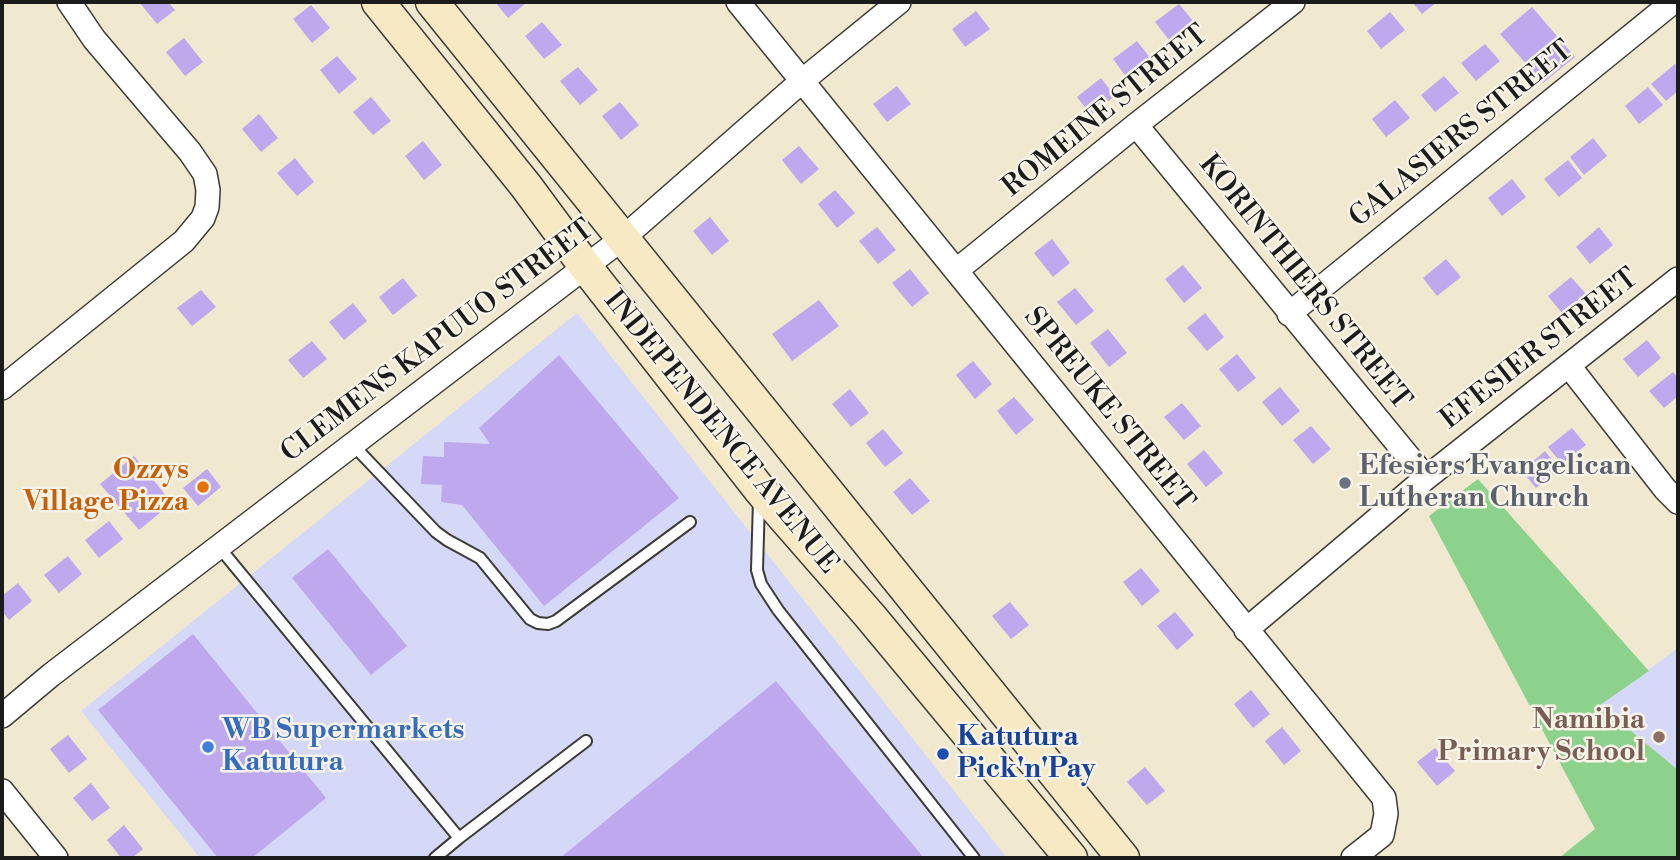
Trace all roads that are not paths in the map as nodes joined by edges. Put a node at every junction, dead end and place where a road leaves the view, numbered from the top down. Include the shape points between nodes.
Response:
1 (68, 2) edge
2 (378, 2) edge
3 (432, 2) edge
4 (738, 2) edge
5 (899, 2) edge
6 (1293, 2) edge
7 (1673, 2) edge
8 (802, 81) junction
9 (1136, 125) junction
10 (623, 238) junction
11 (585, 266) junction
12 (957, 270) junction
13 (1678, 279) edge
14 (1289, 314) junction
15 (1569, 366) junction
16 (2, 388) edge
17 (352, 444) junction
18 (1426, 478) junction
19 (760, 490) junction
20 (1678, 502) edge
21 (690, 522) dead end
22 (219, 547) junction
23 (1246, 630) junction
24 (2, 716) edge
25 (586, 741) dead end
26 (2, 791) edge
27 (459, 838) junction
28 (56, 858) edge
29 (435, 858) edge
30 (974, 858) edge
31 (1071, 858) edge
32 (1124, 858) edge
33 (1353, 858) edge

1 - 16 street via 205,174 207,207 184,241
2 - 11 main road, INDEPENDENCE AVENUE
3 - 10 main road, INDEPENDENCE AVENUE
4 - 8 street, SPREUKE STREET
5 - 8 street, CLEMENS KAPUUO STREET
6 - 9 street, ROMEINE STREET
7 - 14 street, GALASIERS STREET
8 - 10 street, CLEMENS KAPUUO STREET
8 - 12 street, SPREUKE STREET
9 - 12 street, ROMEINE STREET
9 - 14 street, KORINTHIERS STREET
10 - 11 street, CLEMENS KAPUUO STREET
10 - 32 main road, INDEPENDENCE AVENUE
11 - 17 street, CLEMENS KAPUUO STREET
11 - 19 main road, INDEPENDENCE AVENUE
12 - 23 street, SPREUKE STREET
13 - 15 street, EFESIER STREET
14 - 18 street, KORINTHIERS STREET
15 - 18 street, EFESIER STREET
15 - 20 street
17 - 21 lane via 436,532 480,558 538,623 556,621
17 - 22 street, CLEMENS KAPUUO STREET
18 - 23 street, EFESIER STREET
19 - 30 lane via 757,570 761,584
19 - 31 main road, INDEPENDENCE AVENUE
22 - 24 street, CLEMENS KAPUUO STREET
22 - 27 lane
23 - 33 street, SPREUKE STREET via 1384,798 1382,835
25 - 27 lane
26 - 28 street
27 - 29 lane

